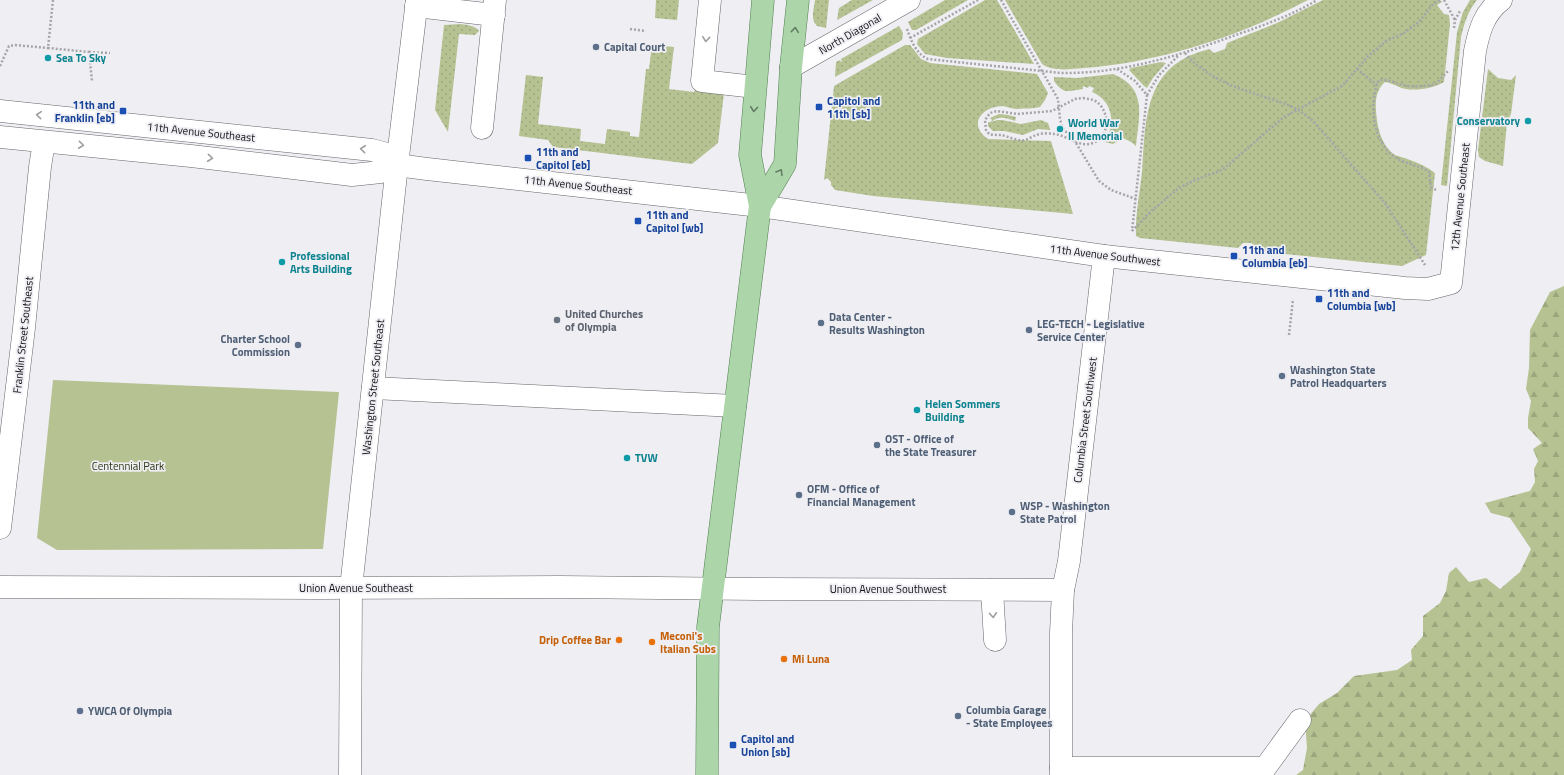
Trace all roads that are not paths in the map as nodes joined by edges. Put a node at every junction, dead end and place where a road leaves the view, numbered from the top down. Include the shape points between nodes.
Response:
1 (710, 0) edge
2 (763, 0) edge
3 (798, 0) edge
4 (909, 0) edge
5 (1501, 0) edge
6 (416, 3) edge
7 (494, 7) edge
8 (791, 67) junction
9 (755, 87) junction
10 (0, 111) edge
11 (482, 128) dead end
12 (0, 138) edge
13 (44, 142) junction
14 (397, 165) junction
15 (760, 206) junction
16 (1104, 256) junction
17 (1451, 283) joint
18 (373, 388) junction
19 (734, 406) junction
20 (0, 528) edge
21 (0, 587) edge
22 (351, 588) junction
23 (712, 588) junction
24 (992, 590) junction
25 (1063, 590) junction
26 (995, 640) dead end
27 (1300, 720) dead end
28 (1061, 772) edge
29 (350, 775) edge
30 (707, 775) edge

1 -> 9 street via 702,81
2 - 9 main road
8 -> 3 main road
4 - 8 street, North Diagonal
5 - 17 street, 12th Avenue Southeast via 1487,14 1479,32 1475,51
6 - 7 street
6 - 14 street, Washington Street Southeast
7 - 11 street
15 -> 8 main road via 785,164
9 -> 15 main road via 750,155
14 -> 10 street, 11th Avenue Southeast via 387,154 372,150
12 - 13 street, 11th Avenue Southeast
13 -> 14 street, 11th Avenue Southeast via 352,174 381,172
13 - 20 street, Franklin Street Southeast
14 - 15 street, 11th Avenue Southeast
14 - 18 street, Washington Street Southeast
15 - 16 street, 11th Avenue Southwest
15 - 19 main road
16 - 17 street, 11th Avenue Southwest via 1405,288 1428,288
16 - 25 street, Columbia Street Southwest via 1069,561
18 - 19 street
18 - 22 street, Washington Street Southeast
19 - 23 main road
21 - 22 street, Union Avenue Southeast
22 - 23 street, Union Avenue Southeast
22 - 29 street, Washington Street Southeast
23 - 24 street, Union Avenue Southwest
23 - 30 main road via 707,640
24 - 25 street, Union Avenue Southwest
24 -> 26 street
25 - 28 street, Columbia Street Southwest
27 - 28 street via 1265,768

